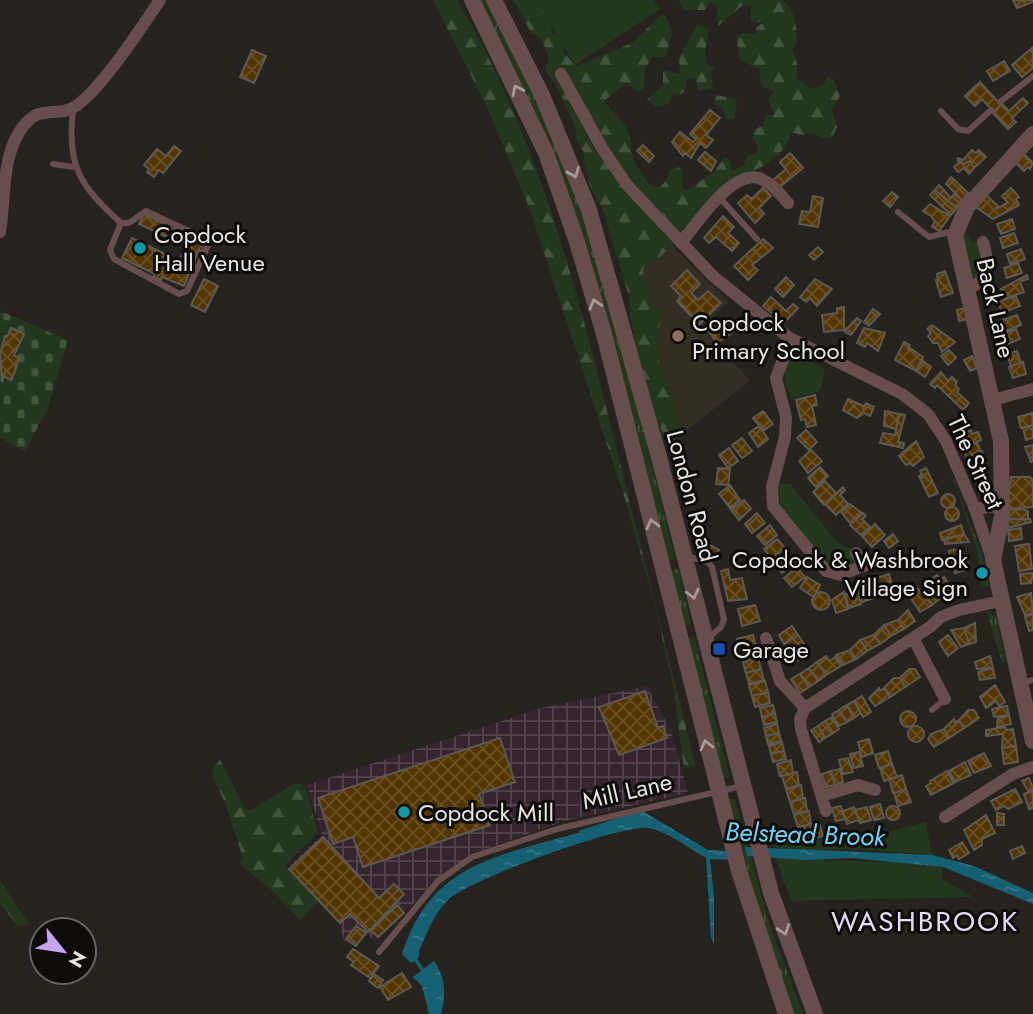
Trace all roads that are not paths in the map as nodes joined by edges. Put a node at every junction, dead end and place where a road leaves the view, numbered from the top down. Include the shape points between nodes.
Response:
1 (160, 0) edge
2 (472, 0) edge
3 (494, 0) edge
4 (561, 74) dead end
5 (1033, 76) edge
6 (1000, 102) dead end
7 (73, 108) junction
8 (991, 110) dead end
9 (941, 111) dead end
10 (1033, 134) edge
11 (52, 164) dead end
12 (74, 167) junction
13 (719, 197) junction
14 (789, 203) dead end
15 (898, 212) dead end
16 (121, 223) junction
17 (955, 230) junction
18 (0, 232) edge
19 (757, 239) dead end
20 (681, 243) junction
21 (983, 243) dead end
22 (969, 288) junction
23 (790, 339) junction
24 (1033, 389) edge
25 (993, 400) junction
26 (1003, 505) junction
27 (975, 509) junction
28 (856, 553) dead end
29 (684, 556) junction
30 (879, 559) dead end
31 (993, 560) junction
32 (864, 566) junction
33 (1001, 601) junction
34 (766, 638) dead end
35 (913, 638) junction
36 (705, 640) junction
37 (1026, 682) edge
38 (945, 699) joint
39 (805, 708) junction
40 (932, 710) dead end
41 (1030, 716) edge
42 (1033, 741) edge
43 (1033, 767) edge
44 (742, 786) junction
45 (875, 790) dead end
46 (718, 792) junction
47 (822, 796) junction
48 (826, 811) dead end
49 (945, 817) dead end
50 (379, 952) dead end
51 (786, 1014) edge
52 (816, 1014) edge

1 - 7 street
46 -> 2 street, London Road via 577,242 546,153
3 -> 29 street, London Road via 542,95 589,210
4 - 20 street, The Street via 621,176
5 - 6 lane
7 - 12 lane
7 - 18 street via 36,115 17,137 10,156
8 - 9 lane via 968,131 958,129
10 - 17 street, Back Lane via 974,199
11 - 12 lane
12 - 16 lane
13 - 14 street via 735,183 755,178 770,184
13 - 19 lane
13 - 20 street
15 - 17 lane via 929,237
16 - 16 lane via 146,211 210,241 187,291 179,294 114,259 110,250
17 - 22 street, Back Lane
20 - 23 street, The Street
21 - 22 street via 986,271 982,280
22 - 25 street, Back Lane
23 - 27 street, The Street via 902,394 928,414 946,441
23 - 32 street via 776,378 786,417 772,487 773,506 827,571 841,575
24 - 25 street
25 - 26 street, Back Lane via 1002,451
26 - 27 street
26 - 31 street, Back Lane
27 - 31 street, The Street
28 - 32 street
29 -> 36 street, London Road
29 - 36 lane via 712,567 724,619
30 - 32 street
31 - 33 street, The Street
33 - 35 street via 941,617
33 - 37 street, The Street
34 - 39 street via 780,681
35 - 38 street
35 - 39 street via 871,671
36 - 44 street, London Road
37 - 41 street, The Street
38 - 40 lane
39 - 47 street via 801,729
41 - 42 street, The Street
43 - 49 street via 1013,774
44 - 46 lane, Mill Lane
44 -> 52 street, London Road via 763,865
45 - 47 street via 857,780
46 - 50 lane, Mill Lane via 557,829 483,853 438,881
46 - 51 street, London Road via 755,927
47 - 48 street

